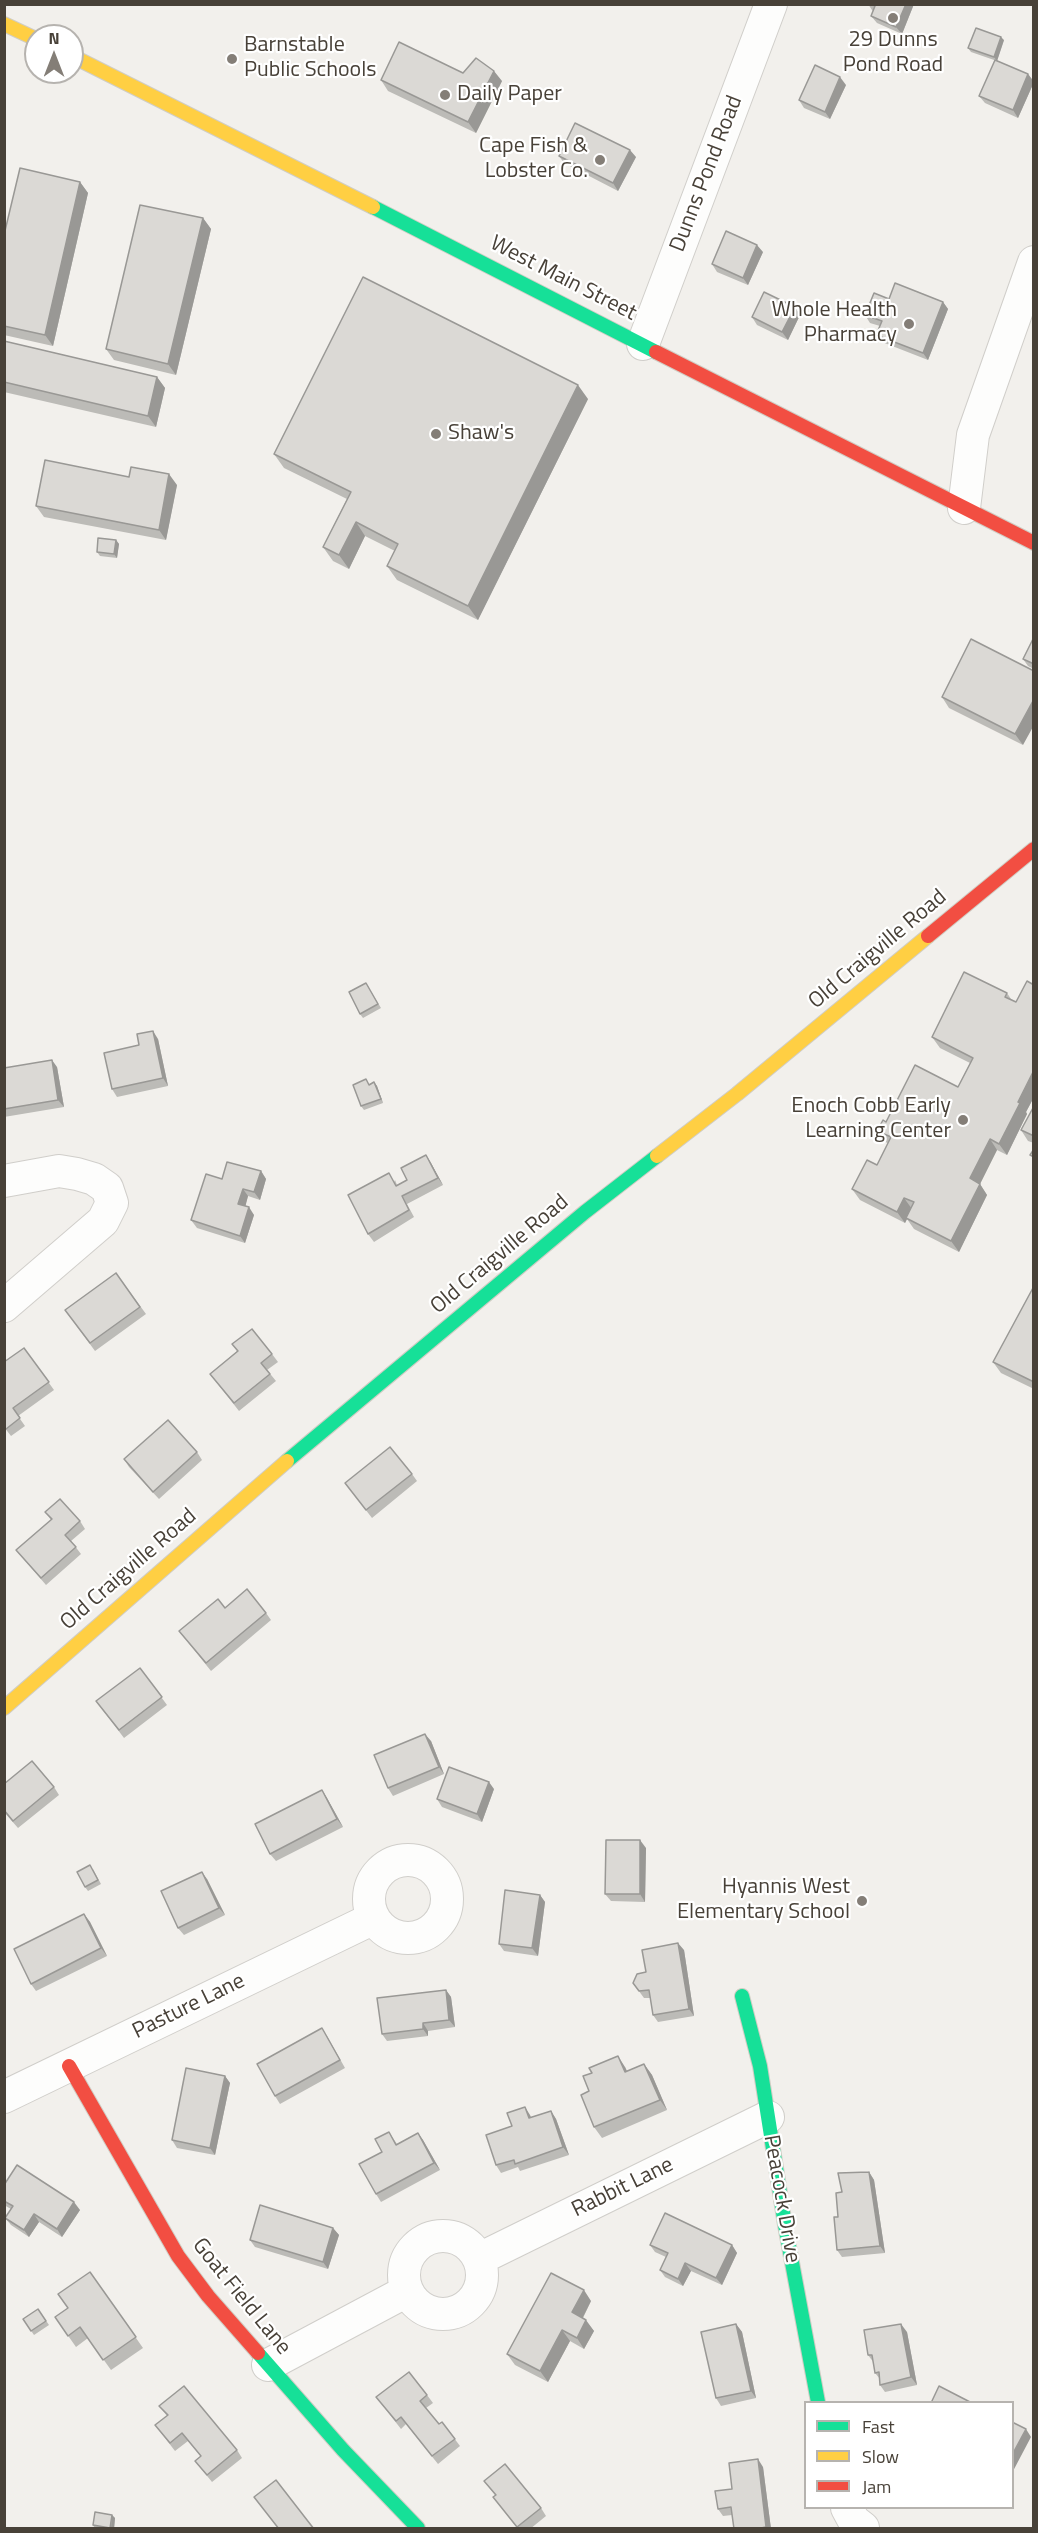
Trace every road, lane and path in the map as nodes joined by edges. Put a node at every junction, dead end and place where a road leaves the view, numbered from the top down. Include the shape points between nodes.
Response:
1 (771, 4) edge
2 (4, 24) edge
3 (24, 33) edge
4 (84, 62) edge
5 (1034, 262) edge
6 (643, 344) junction
7 (964, 508) junction
8 (1034, 543) edge
9 (1034, 849) edge
10 (4, 1181) edge
11 (4, 1306) edge
12 (4, 1708) edge
13 (374, 1918) dead end
14 (742, 1996) dead end
15 (69, 2066) junction
16 (4, 2097) edge
17 (768, 2117) junction
18 (479, 2259) junction
19 (408, 2291) junction
20 (268, 2365) junction
21 (818, 2401) edge
22 (848, 2509) edge
23 (418, 2529) edge
24 (863, 2529) edge

1 - 6 street, Dunns Pond Road
2 - 3 street
4 - 6 street, West Main Street
5 - 7 street via 972,435
6 - 7 street, West Main Street
7 - 8 street, West Main Street
9 - 12 street, Old Craigville Road via 420,1349
10 - 11 street via 59,1171 94,1179 107,1188 112,1203 107,1216
13 - 15 street, Pasture Lane
14 - 17 street, Peacock Drive
15 - 16 street, Pasture Lane
15 - 20 street, Goat Field Lane via 178,2256
17 - 18 street, Rabbit Lane
17 - 21 street, Peacock Drive
18 - 19 street via 483,2275 479,2290 470,2304 456,2312 440,2314 424,2309
18 - 19 street via 461,2240 444,2236 427,2239 408,2258 404,2274
19 - 20 street
20 - 23 street, Goat Field Lane
22 - 24 street

